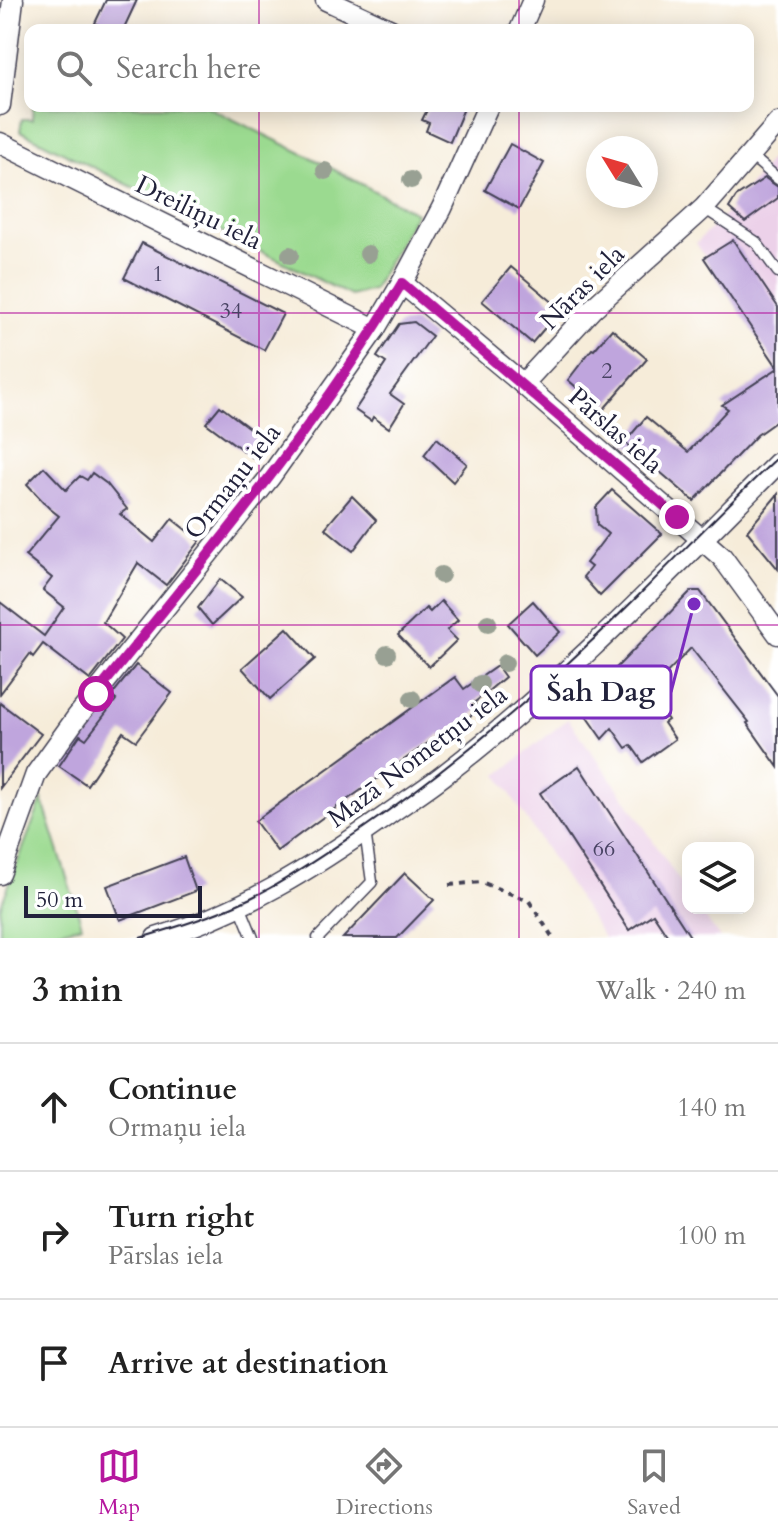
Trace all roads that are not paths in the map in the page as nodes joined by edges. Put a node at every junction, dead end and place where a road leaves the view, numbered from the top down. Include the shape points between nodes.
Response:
1 (13, 0) edge
2 (326, 0) edge
3 (533, 0) edge
4 (378, 24) edge
5 (523, 24) edge
6 (4, 30) edge
7 (0, 105) edge
8 (485, 112) edge
9 (778, 123) edge
10 (0, 143) edge
11 (750, 155) junction
12 (778, 179) edge
13 (704, 208) junction
14 (778, 272) edge
15 (402, 283) junction
16 (375, 329) junction
17 (523, 384) junction
18 (778, 463) edge
19 (702, 539) junction
20 (778, 634) edge
21 (365, 831) junction
22 (0, 874) edge
23 (240, 906) junction
24 (156, 938) edge
25 (253, 938) edge
26 (318, 938) edge

1 - 6 street
2 - 4 street
3 - 5 street
6 - 7 street
8 - 15 street, Ormaņu iela
9 - 11 street, Nāras iela
10 - 16 street, Dreiliņu iela
11 - 12 lane
11 - 13 street, Nāras iela
13 - 14 lane via 756,242
13 - 17 street, Nāras iela via 592,309
15 - 16 street, Ormaņu iela
15 - 17 street, Pārslas iela
16 - 22 street, Ormaņu iela via 270,477 36,774
17 - 19 street, Pārslas iela
18 - 19 street, Mazā Nometņu iela
19 - 20 street, Pārslas iela via 722,557
19 - 21 street, Mazā Nometņu iela via 513,718
21 - 23 street, Mazā Nometņu iela
21 - 26 lane via 372,882
23 - 24 street, Mazā Nometņu iela
23 - 25 lane

